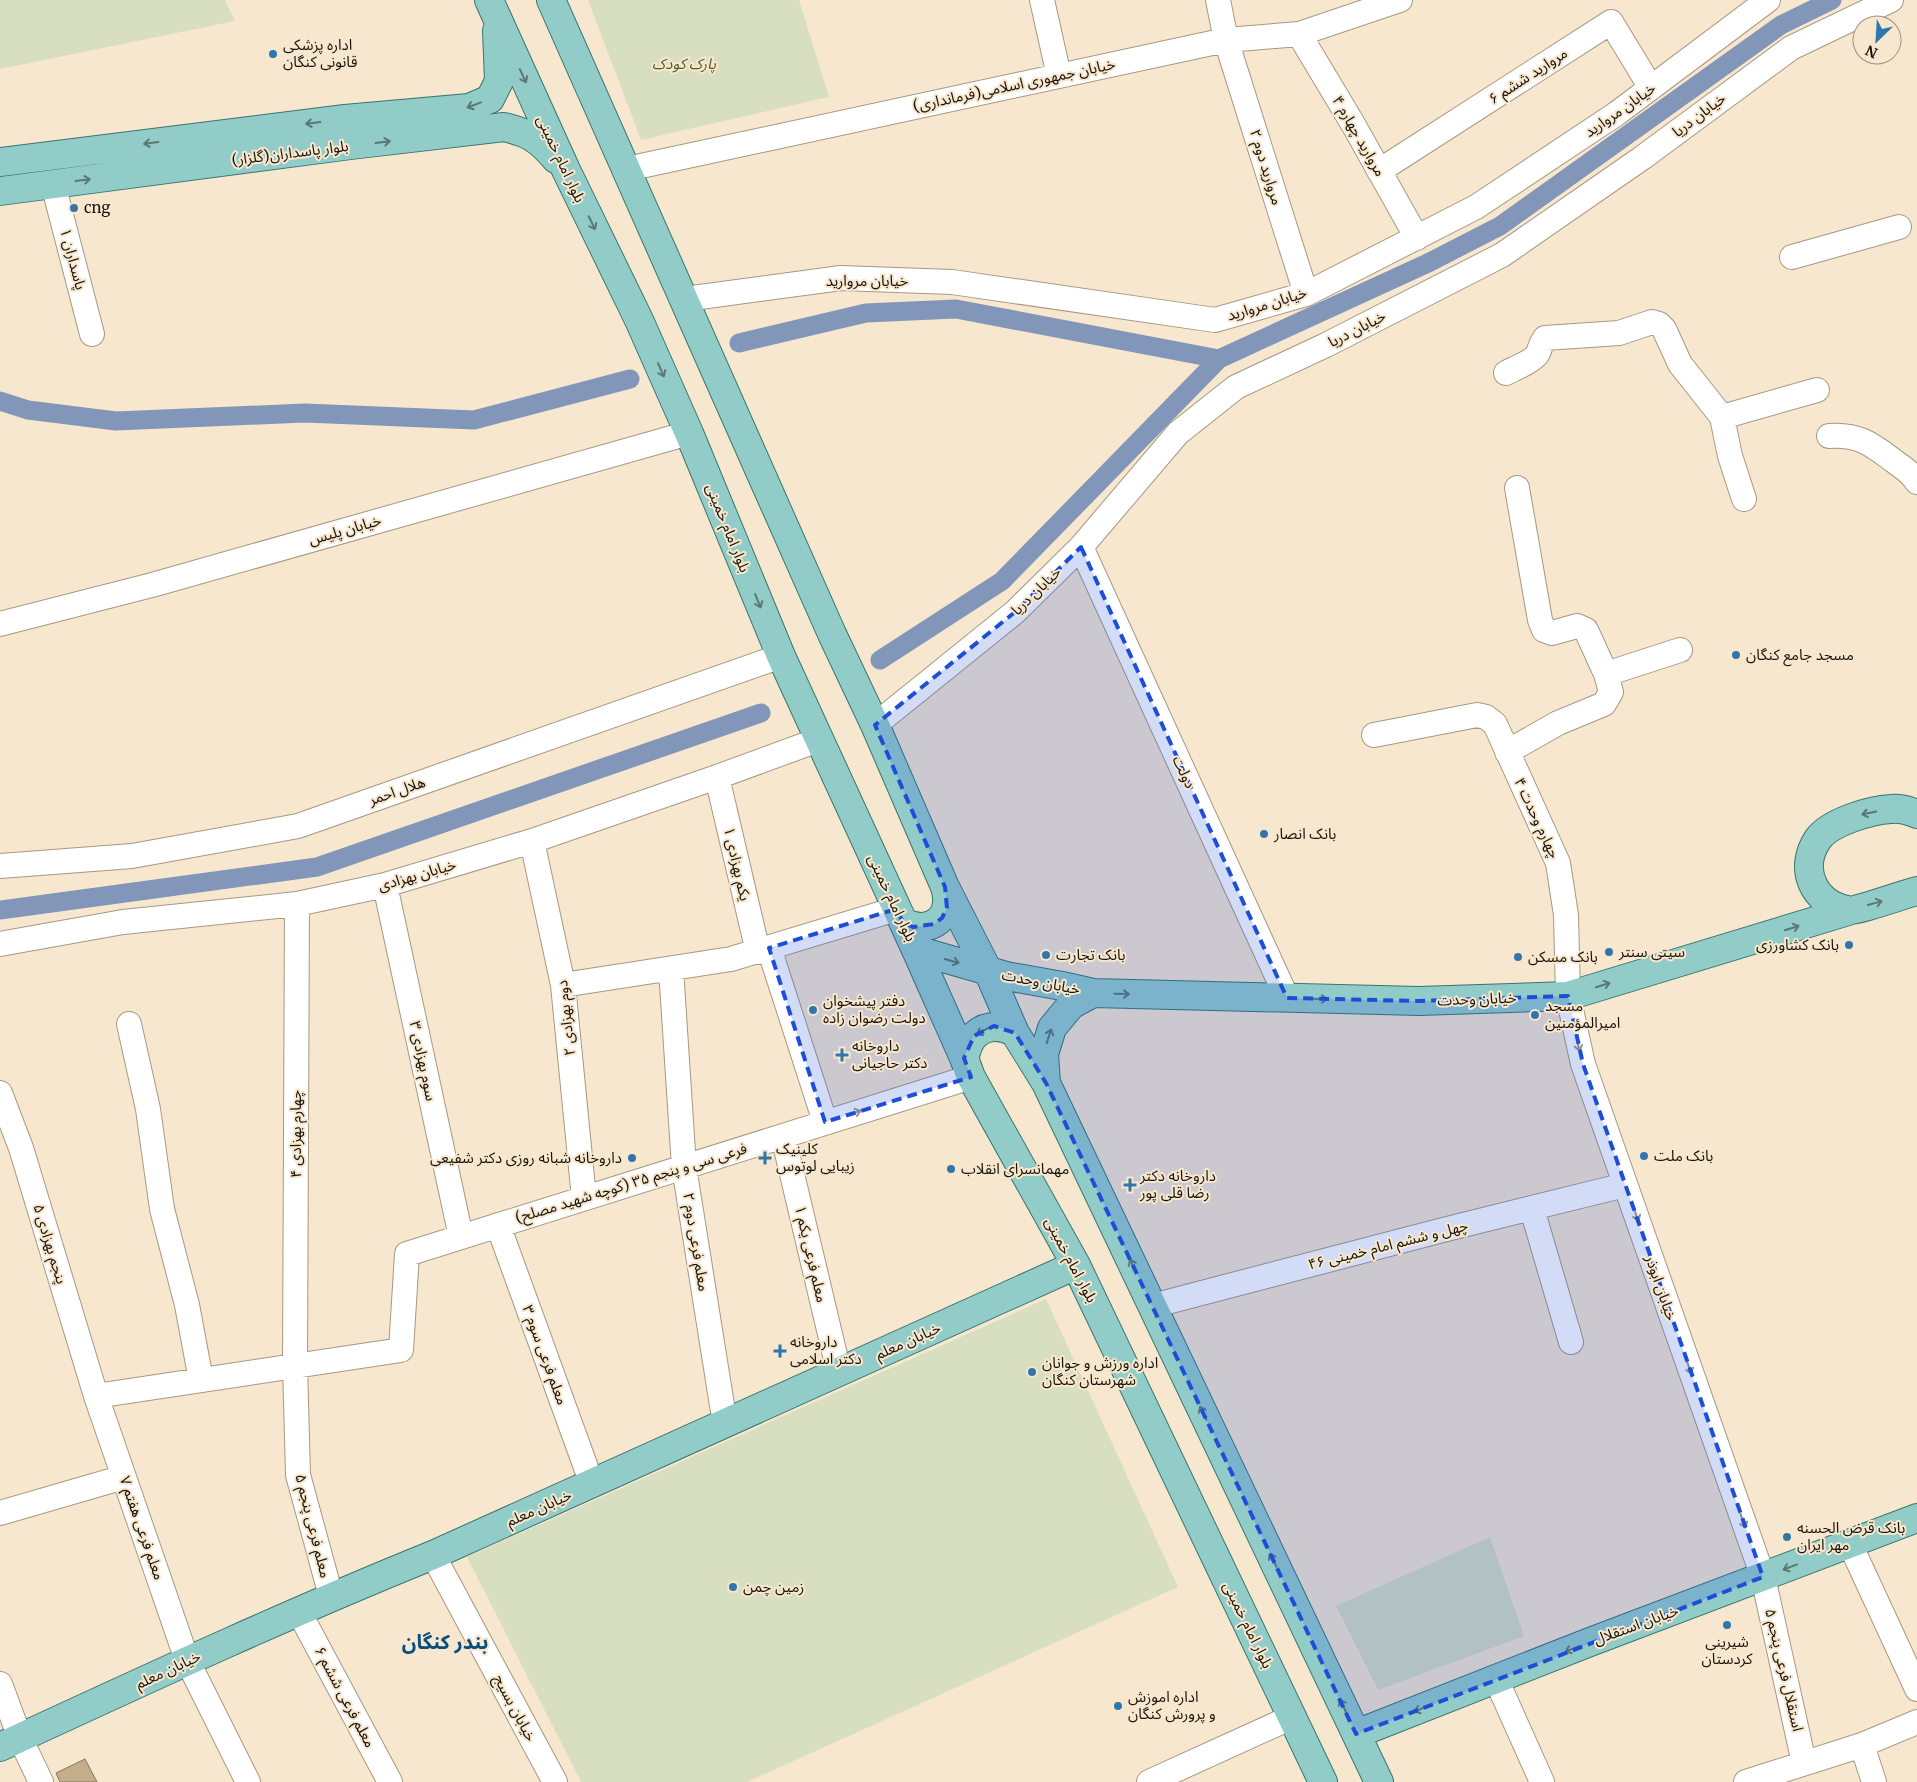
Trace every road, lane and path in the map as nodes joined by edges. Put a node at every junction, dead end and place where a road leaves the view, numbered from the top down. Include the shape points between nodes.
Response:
1 (551, 0) edge
2 (1042, 0) edge
3 (1218, 0) edge
4 (1400, 0) edge
5 (1768, 0) edge
6 (1891, 0) edge
7 (492, 8) edge
8 (1300, 34) junction
9 (1226, 40) junction
10 (1059, 76) junction
11 (1651, 88) junction
12 (345, 119) junction
13 (351, 145) junction
14 (0, 162) edge
15 (566, 170) junction
16 (627, 170) junction
17 (1379, 171) junction
18 (53, 184) junction
19 (0, 191) edge
20 (1899, 227) dead end
21 (1417, 238) junction
22 (1792, 257) dead end
23 (1306, 294) junction
24 (685, 300) junction
25 (92, 334) dead end
26 (1506, 373) dead end
27 (1817, 390) dead end
28 (1722, 416) junction
29 (689, 433) junction
30 (1830, 436) dead end
31 (1917, 482) edge
32 (1517, 488) dead end
33 (1744, 498) dead end
34 (1081, 547) junction
35 (0, 624) edge
36 (1680, 650) dead end
37 (781, 656) junction
38 (1606, 674) junction
39 (875, 725) junction
40 (1374, 735) dead end
41 (818, 740) junction
42 (1507, 752) junction
43 (717, 777) junction
44 (1917, 814) edge
45 (532, 841) junction
46 (0, 866) edge
47 (385, 885) junction
48 (945, 887) junction
49 (1917, 891) edge
50 (297, 904) junction
51 (1848, 911) junction
52 (900, 916) junction
53 (0, 944) edge
54 (763, 950) junction
55 (916, 950) junction
56 (671, 969) junction
57 (988, 971) junction
58 (563, 985) junction
59 (1094, 993) junction
60 (1568, 996) junction
61 (1287, 998) junction
62 (129, 1024) dead end
63 (1015, 1032) junction
64 (967, 1067) junction
65 (1046, 1084) junction
66 (0, 1093) edge
67 (825, 1122) junction
68 (783, 1136) junction
69 (684, 1167) junction
70 (1625, 1185) junction
71 (584, 1198) junction
72 (1532, 1209) junction
73 (498, 1225) junction
74 (461, 1237) junction
75 (1076, 1265) junction
76 (1152, 1306) junction
77 (1571, 1342) dead end
78 (295, 1365) junction
79 (839, 1372) junction
80 (201, 1380) junction
81 (96, 1396) junction
82 (725, 1424) junction
83 (124, 1477) junction
84 (592, 1484) junction
85 (0, 1513) edge
86 (1917, 1518) edge
87 (1850, 1544) junction
88 (433, 1555) junction
89 (1763, 1578) junction
90 (331, 1596) junction
91 (299, 1612) junction
92 (187, 1660) junction
93 (1496, 1679) junction
94 (0, 1684) edge
95 (1917, 1689) edge
96 (1292, 1717) junction
97 (1917, 1722) edge
98 (1356, 1734) junction
99 (10, 1743) edge
100 (1862, 1745) junction
101 (1804, 1764) junction
102 (552, 1781) edge
103 (41, 1782) edge
104 (248, 1782) edge
105 (390, 1782) edge
106 (1149, 1782) edge
107 (1323, 1782) edge
108 (1379, 1782) edge
109 (1542, 1782) edge
110 (1746, 1782) edge
111 (1874, 1782) edge

1 - 16 main road
2 - 10 street
3 - 9 street, مروارید دوم ۲
4 - 8 street, خیابان جمهوری اسلامی(فرمانداری)
5 - 11 street, خیابان مروارید
6 - 34 street, خیابان دریا via 1791,48 1642,158 1502,255 1236,387 1178,434
7 -> 12 main road, بلوار پاسداران(گلزار) via 499,81 490,98 469,108
7 -> 15 main road, بلوار امام خمینی
8 - 9 street, خیابان جمهوری اسلامی(فرمانداری)
8 - 17 street, مروارید چهارم ۴
9 - 10 street, خیابان جمهوری اسلامی(فرمانداری)
9 - 23 street, مروارید دوم ۲
10 - 16 street, خیابان جمهوری اسلامی(فرمانداری)
11 - 17 street, مروارید ششم ۶ via 1612,22
11 - 21 street, خیابان مروارید via 1476,207
12 - 13 main road
12 -> 14 main road, بلوار پاسداران(گلزار)
13 -> 15 main road, بلوار پاسداران(گلزار) via 504,127 524,132 544,145
18 -> 13 main road, بلوار پاسداران(گلزار)
15 -> 29 main road, بلوار امام خمینی via 639,320
16 - 24 main road
17 - 21 street, مروارید چهارم ۴
18 - 19 main road, بلوار پاسداران(گلزار)
18 - 25 street, پاسداران ۱
20 - 22 street
21 - 23 street, خیابان مروارید
23 - 24 street, خیابان مروارید via 1214,320 952,282 841,278
24 - 39 main road
26 - 28 street via 1534,358 1546,338 1619,333 1652,322 1664,329 1680,364
27 - 28 street
28 - 33 street via 1730,456
29 - 35 street, خیابان پلیس via 162,582
29 -> 37 main road, بلوار امام خمینی
30 - 31 street via 1844,435 1864,440 1909,471
32 - 38 street via 1544,630 1552,633 1578,626 1586,630
34 - 39 street, خیابان دریا via 1015,612
34 - 61 street, دولت
36 - 38 street
37 - 41 main road, بلوار امام خمینی
37 - 46 street, هلال احمر via 298,826 132,856
38 - 42 street via 1611,692 1604,704 1558,723
39 - 48 main road
40 - 42 street, چهارم وحدت ۴ via 1477,715 1496,724
41 - 43 street, خیابان بهزادی
41 - 52 main road, بلوار امام خمینی
42 - 60 street, چهارم وحدت ۴ via 1558,863 1566,914
43 - 45 street, خیابان بهزادی
43 - 54 street, یکم بهزادی ۱
44 -> 51 main road via 1892,808 1865,813 1837,824 1818,839 1808,862 1811,885 1826,901
45 - 47 street, خیابان بهزادی
45 - 58 street, دوم بهزادی ۲
47 - 50 street, خیابان بهزادی
47 - 74 street, سوم بهزادی ۳
48 - 52 main road via 947,908 938,921 923,928 913,927
48 - 57 main road
51 -> 49 main road, خیابان وحدت
50 - 53 street, خیابان بهزادی via 123,922
50 - 78 street, چهارم بهزادی ۴
60 -> 51 main road, خیابان وحدت
52 - 54 street
52 - 55 main road, بلوار امام خمینی
54 - 56 street via 731,960
54 - 67 street, یکم بهزادی ۱
55 -> 57 main road, خیابان وحدت
55 - 64 main road, بلوار امام خمینی
56 - 58 street
56 - 69 street, معلم فرعی دوم ۲
57 - 59 main road, خیابان وحدت
57 - 63 main road
58 - 71 street, دوم بهزادی ۲
59 -> 61 main road, خیابان وحدت
65 -> 59 main road, خیابان وحدت via 1044,1054 1052,1028 1071,1005
61 -> 60 main road, خیابان وحدت via 1419,1000
60 -> 70 street, خیابان ابوذر via 1583,1064
62 - 80 street via 148,1109 162,1210
63 -> 64 main road via 1001,1026 980,1031 970,1042
63 - 65 main road
67 -> 64 street, فرعی سی و پنجم ۳۵ (کوچه شهید مصلح)
64 - 75 main road, بلوار امام خمینی
76 -> 65 main road
66 - 81 street, پنجم بهزادی ۵ via 21,1148
67 - 68 street, فرعی سی و پنجم ۳۵ (کوچه شهید مصلح)
68 - 69 street, فرعی سی و پنجم ۳۵ (کوچه شهید مصلح)
68 - 79 street, معلم فرعی یکم ۱
69 - 71 street, فرعی سی و پنجم ۳۵ (کوچه شهید مصلح)
69 - 82 street, معلم فرعی دوم ۲
70 - 72 street, چهل و ششم امام خمینی ۴۶
70 -> 89 street, خیابان ابوذر
71 - 73 street, فرعی سی و پنجم ۳۵ (کوچه شهید مصلح)
72 - 76 street, چهل و ششم امام خمینی ۴۶
72 - 77 street
73 - 74 street, فرعی سی و پنجم ۳۵ (کوچه شهید مصلح)
73 - 84 street, معلم فرعی سوم ۳
74 - 78 street, فرعی سی و پنجم ۳۵ (کوچه شهید مصلح) via 407,1254 401,1350
75 - 79 main road, خیابان معلم
75 - 96 main road, بلوار امام خمینی
98 -> 76 main road
78 - 80 street
78 - 90 street, معلم فرعی پنجم ۵ via 298,1475
79 - 82 main road, خیابان معلم
80 - 81 street
81 - 83 street, معلم فرعی هفتم ۷
82 - 84 main road, خیابان معلم
83 - 85 street
83 - 92 street, معلم فرعی هفتم ۷
84 - 88 main road, خیابان معلم
86 - 87 main road, خیابان استقلال
87 -> 89 main road, خیابان استقلال
87 - 95 street
88 - 90 main road, خیابان معلم
88 - 102 street, خیابان بسیج
89 -> 93 main road, خیابان استقلال
89 - 101 street, استقلال فرعی پنجم ۵
90 - 91 main road, خیابان معلم
91 - 92 main road, خیابان معلم
91 - 105 street, معلم فرعی ششم ۶
92 - 99 main road, خیابان معلم
92 - 104 street, معلم فرعی هفتم ۷
93 -> 98 main road, خیابان استقلال
93 - 109 street
94 - 99 street
96 - 106 street
96 - 107 main road, بلوار امام خمینی
97 - 100 street
98 - 108 main road
99 - 103 street
100 - 101 street
100 - 111 street
101 - 110 street

